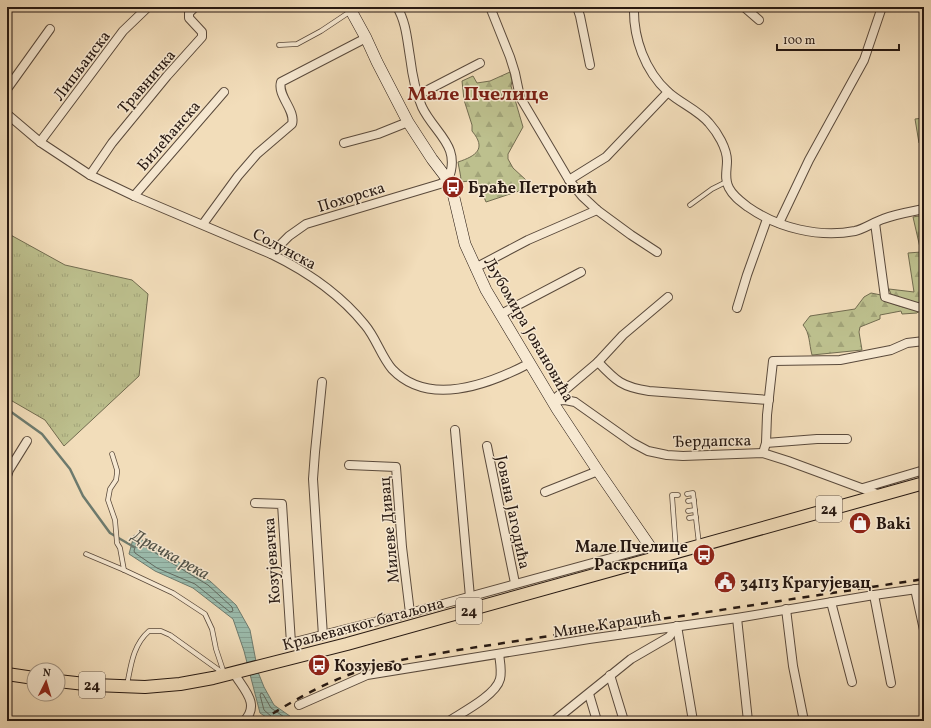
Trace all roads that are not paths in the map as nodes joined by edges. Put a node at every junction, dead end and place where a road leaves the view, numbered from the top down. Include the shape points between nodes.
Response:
1 (148, 7) edge
2 (195, 7) edge
3 (397, 7) edge
4 (490, 7) edge
5 (577, 7) edge
6 (634, 7) edge
7 (744, 7) edge
8 (882, 7) edge
9 (350, 9) edge
10 (759, 20) dead end
11 (50, 29) dead end
12 (366, 38) junction
13 (279, 45) dead end
14 (480, 63) dead end
15 (590, 65) dead end
16 (7, 90) edge
17 (224, 92) dead end
18 (668, 92) junction
19 (418, 95) junction
20 (7, 114) edge
21 (408, 122) junction
22 (40, 142) junction
23 (344, 143) dead end
24 (90, 175) junction
25 (448, 180) junction
26 (569, 180) junction
27 (726, 182) junction
28 (134, 196) junction
29 (690, 205) dead end
30 (924, 208) edge
31 (596, 210) junction
32 (767, 219) junction
33 (779, 223) junction
34 (875, 223) junction
35 (203, 224) junction
36 (657, 252) dead end
37 (271, 254) junction
38 (475, 268) junction
39 (581, 272) dead end
40 (668, 297) dead end
41 (737, 308) dead end
42 (924, 310) edge
43 (501, 314) junction
44 (924, 341) edge
45 (530, 362) junction
46 (598, 362) junction
47 (322, 382) dead end
48 (769, 400) junction
49 (552, 401) junction
50 (455, 430) dead end
51 (847, 439) dead end
52 (27, 441) dead end
53 (766, 443) junction
54 (486, 446) dead end
55 (763, 453) junction
56 (112, 454) dead end
57 (350, 465) dead end
58 (924, 470) edge
59 (598, 471) junction
60 (7, 476) edge
61 (924, 483) edge
62 (863, 488) junction
63 (545, 492) dead end
64 (687, 494) dead end
65 (678, 495) dead end
66 (881, 495) junction
67 (694, 500) junction
68 (688, 501) dead end
69 (673, 502) junction
70 (678, 502) dead end
71 (255, 503) dead end
72 (695, 510) junction
73 (688, 511) dead end
74 (679, 512) dead end
75 (673, 513) junction
76 (696, 517) junction
77 (689, 518) dead end
78 (674, 519) junction
79 (680, 519) dead end
80 (699, 546) junction
81 (651, 547) junction
82 (676, 553) junction
83 (86, 554) dead end
84 (658, 558) junction
85 (124, 570) junction
86 (515, 584) junction
87 (924, 588) edge
88 (915, 590) junction
89 (874, 595) junction
90 (470, 597) junction
91 (831, 602) junction
92 (786, 609) junction
93 (410, 613) junction
94 (737, 618) junction
95 (677, 626) junction
96 (924, 630) edge
97 (323, 636) junction
98 (500, 654) junction
99 (232, 673) junction
100 (7, 674) edge
101 (610, 675) junction
102 (26, 677) edge
103 (66, 682) edge
104 (852, 682) dead end
105 (891, 683) dead end
106 (127, 687) junction
107 (588, 694) junction
108 (299, 705) dead end
109 (244, 721) edge
110 (449, 721) edge
111 (554, 721) edge
112 (597, 721) edge
113 (624, 721) edge
114 (693, 721) edge
115 (748, 721) edge
116 (804, 721) edge

1 - 22 street, Липљанска via 123,31
2 - 24 street, Травничка via 189,18 202,32 202,37 112,143
3 - 19 street via 405,25
4 - 26 street via 510,57 520,97
5 - 15 street
6 - 18 street via 638,39 646,65
7 - 10 street
8 - 33 street via 864,60 809,160
9 - 12 street, Љубомира Јовановића
9 - 13 lane via 321,31 297,44
11 - 16 street
12 - 21 street, Љубомира Јовановића
12 - 35 street via 281,82 292,124 257,154
14 - 19 street
17 - 28 street, Билећанска
18 - 26 street via 606,158
18 - 27 street via 709,122 726,155
19 - 25 street via 428,117 451,153 453,167
20 - 22 street, Солунска
21 - 23 street via 378,134
21 - 25 street, Љубомира Јовановића
22 - 24 street, Солунска
24 - 28 street, Солунска
25 - 37 street, Похорска via 306,224
25 - 38 street, Љубомира Јовановића via 461,231
26 - 31 street
27 - 29 lane
27 - 32 street via 738,200
28 - 35 street, Солунска
30 - 34 street via 884,218
31 - 36 street
31 - 38 street via 528,240
32 - 33 street
32 - 41 street
33 - 34 street via 813,232 835,233 856,231
34 - 42 street via 885,297
35 - 37 street, Солунска
37 - 45 street, Солунска via 332,291 364,324 391,367 411,383 444,390 461,388 487,382
38 - 43 street, Љубомира Јовановића
39 - 43 street
40 - 46 street via 623,335
43 - 45 street, Љубомира Јовановића
44 - 48 street via 840,360 773,361
45 - 49 street, Љубомира Јовановића
46 - 48 street via 611,376 631,388
46 - 49 street
47 - 97 street via 314,479
48 - 53 street
49 - 55 street, Ђердапска via 575,402 648,451 683,456
49 - 59 street, Љубомира Јовановића
50 - 90 street
51 - 53 street via 817,438
52 - 60 street
53 - 55 street
54 - 86 street, Јована Јагодића
55 - 62 street, Ђердапска
56 - 85 lane via 118,473 108,500 115,520 117,543
57 - 93 street, Милеве Дивац via 396,467
58 - 62 street
59 - 63 street
59 - 81 street, Љубомира Јовановића
61 - 66 main road, Краљевачког батаљона / 24
62 - 66 street, Ђердапска
64 - 67 lane via 694,493
65 - 69 lane via 672,495
66 - 80 main road, Краљевачког батаљона / 24
67 - 68 lane
67 - 72 lane
69 - 70 lane
69 - 75 lane
71 - 97 street, Козујевачка via 282,504 291,643
72 - 73 lane
72 - 76 lane
74 - 75 lane
75 - 78 lane
76 - 77 lane
76 - 80 lane
78 - 79 lane
78 - 82 lane
80 - 82 main road, Краљевачког батаљона / 24
81 - 84 street, Љубомира Јовановића
81 - 86 street
82 - 84 main road, Краљевачког батаљона / 24
83 - 85 lane
84 - 99 main road, Краљевачког батаљона / 24
85 - 99 lane via 172,593 205,614 212,629 219,660
86 - 90 street
87 - 88 street, Мине Караџић
88 - 89 street, Мине Караџић
88 - 96 street
89 - 91 street, Мине Караџић
89 - 105 street
90 - 93 street
91 - 92 street, Мине Караџић
91 - 104 street
92 - 94 street, Мине Караџић
92 - 116 street via 793,666
93 - 97 street
94 - 95 street, Мине Караџић
94 - 115 street
95 - 98 street, Мине Караџић
95 - 101 street via 669,637 631,659
95 - 114 street
98 - 108 street, Мине Караџић via 367,675
98 - 110 street via 500,679 496,690
99 - 106 main road, 24 via 180,684
99 - 106 lane via 170,635 161,631 149,631 142,638 131,662
99 - 109 street via 252,703 251,713
100 - 102 main road
101 - 107 street
101 - 113 street
103 - 106 main road, 24
107 - 111 street
107 - 112 street

